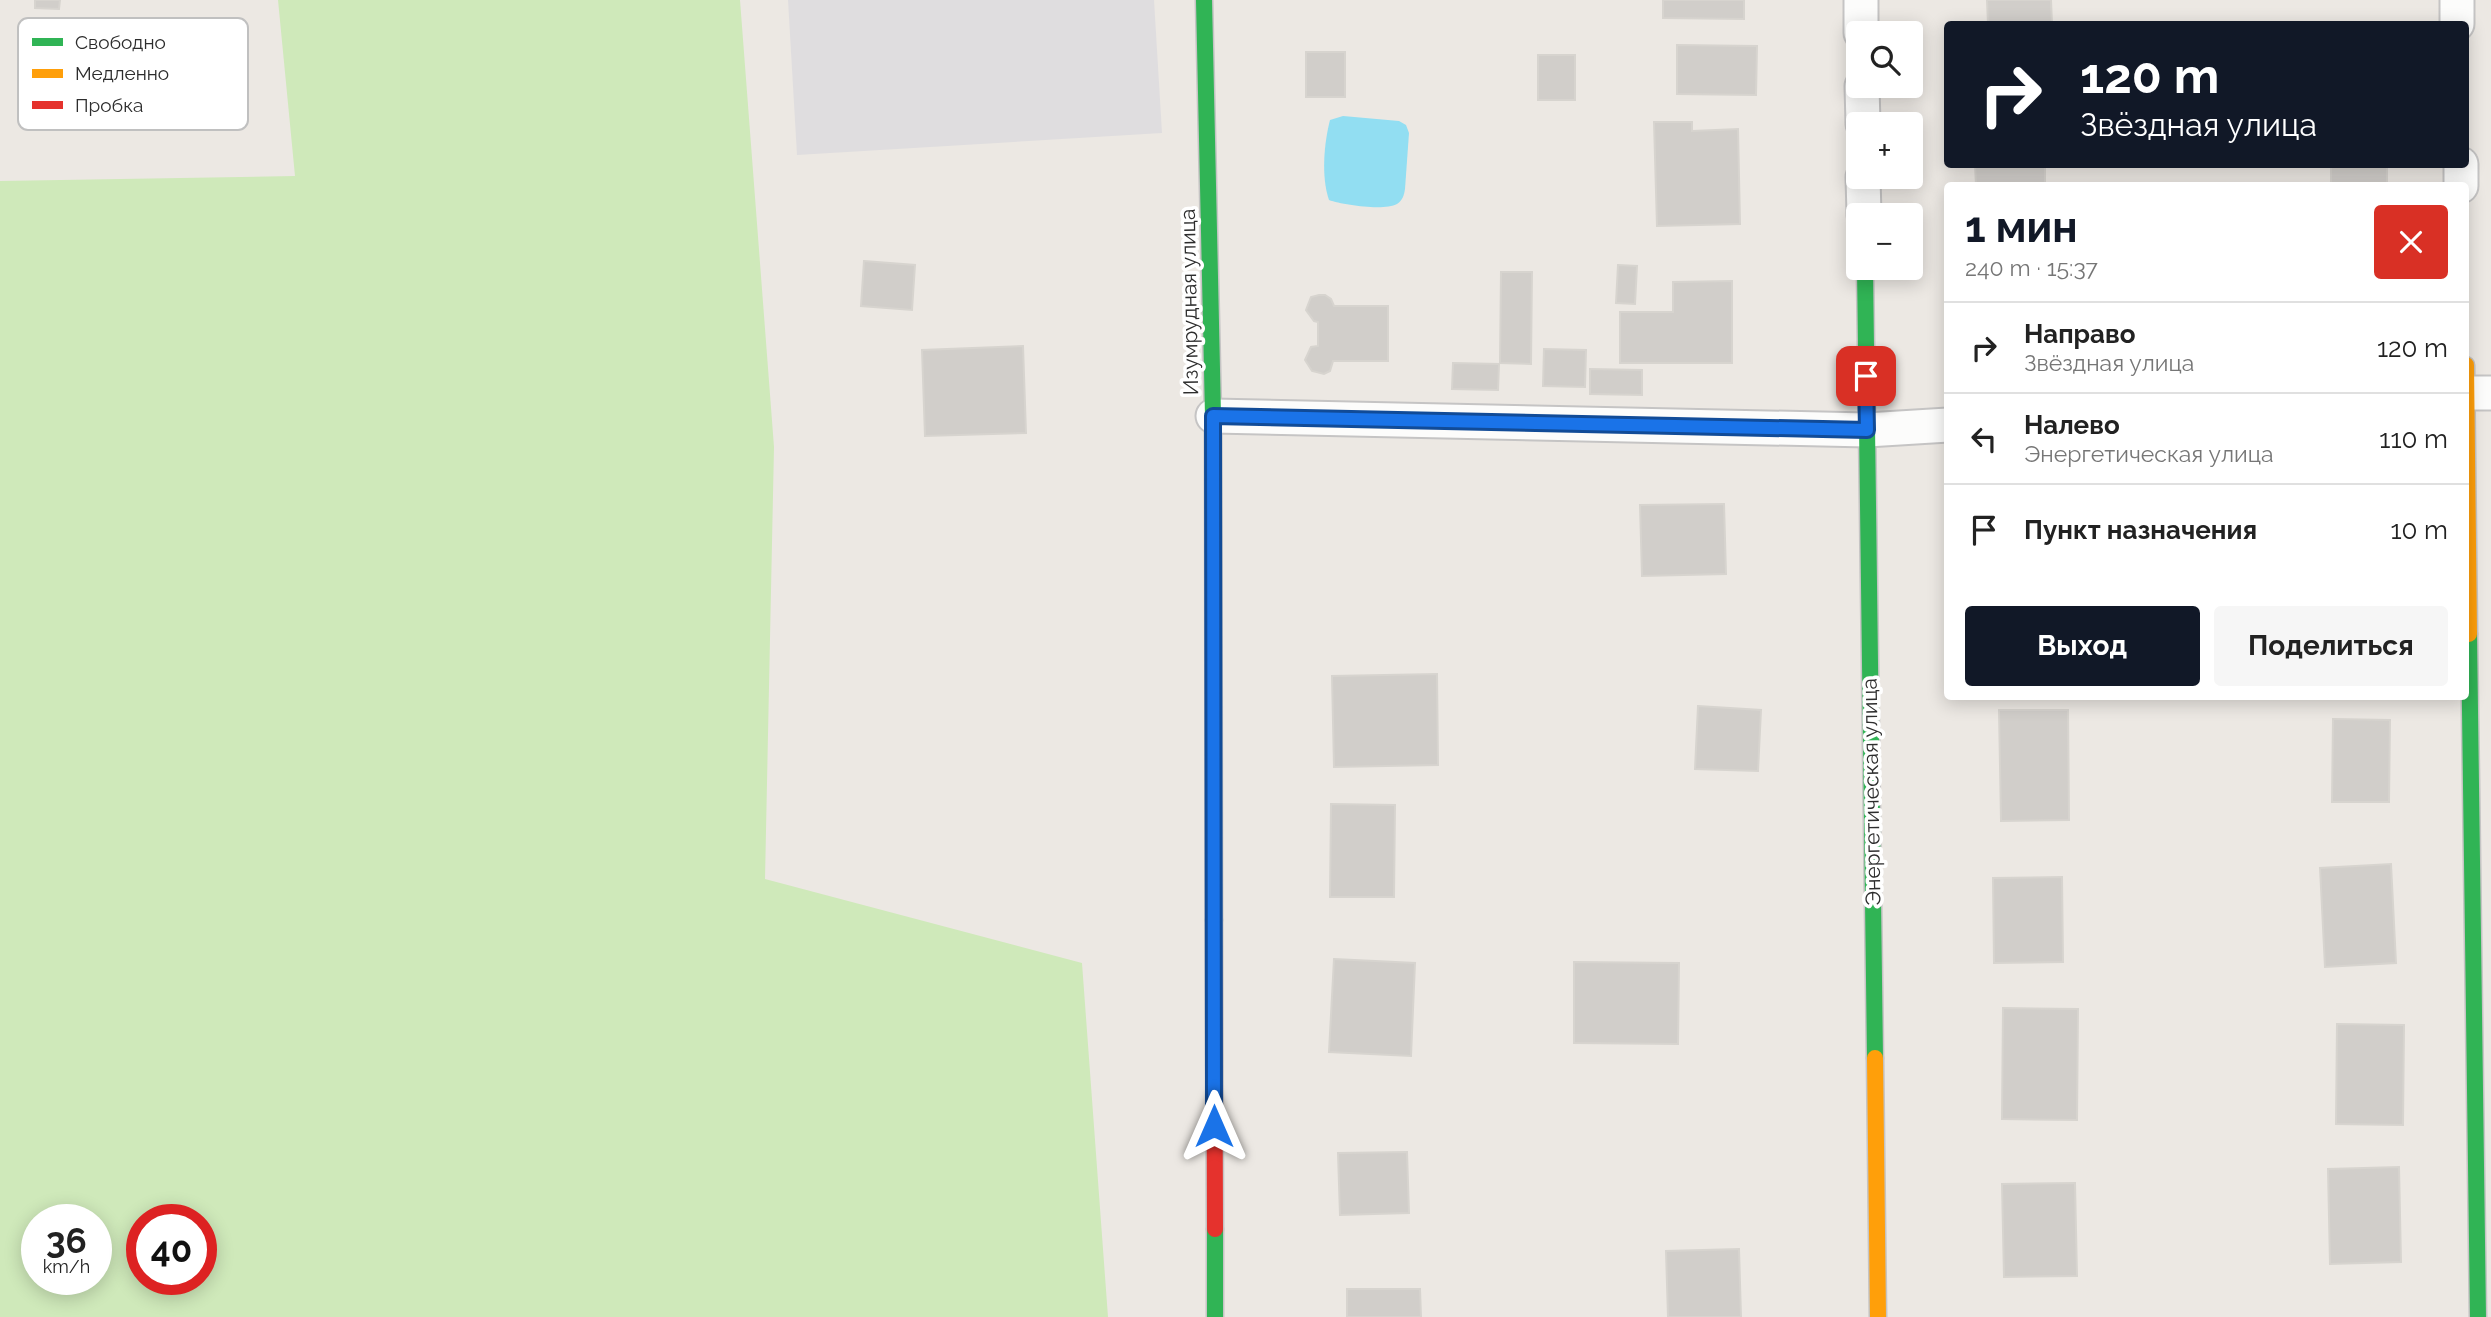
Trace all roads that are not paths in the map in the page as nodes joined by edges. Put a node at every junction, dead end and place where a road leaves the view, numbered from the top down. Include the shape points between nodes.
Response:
1 (1204, 0) edge
2 (1861, 0) edge
3 (2457, 0) edge
4 (1861, 21) edge
5 (2457, 21) edge
6 (1865, 280) edge
7 (2469, 393) edge
8 (2491, 393) edge
9 (1213, 416) junction
10 (1944, 425) edge
11 (1867, 430) junction
12 (2469, 624) edge
13 (1215, 1317) edge
14 (1878, 1317) edge
15 (2478, 1317) edge

1 - 9 street, Изумрудная улица
2 - 4 street
3 - 5 street
6 - 11 street, Энергетическая улица
7 - 8 street
9 - 11 street
9 - 13 street, Изумрудная улица
10 - 11 street
11 - 14 street, Энергетическая улица
12 - 15 street

